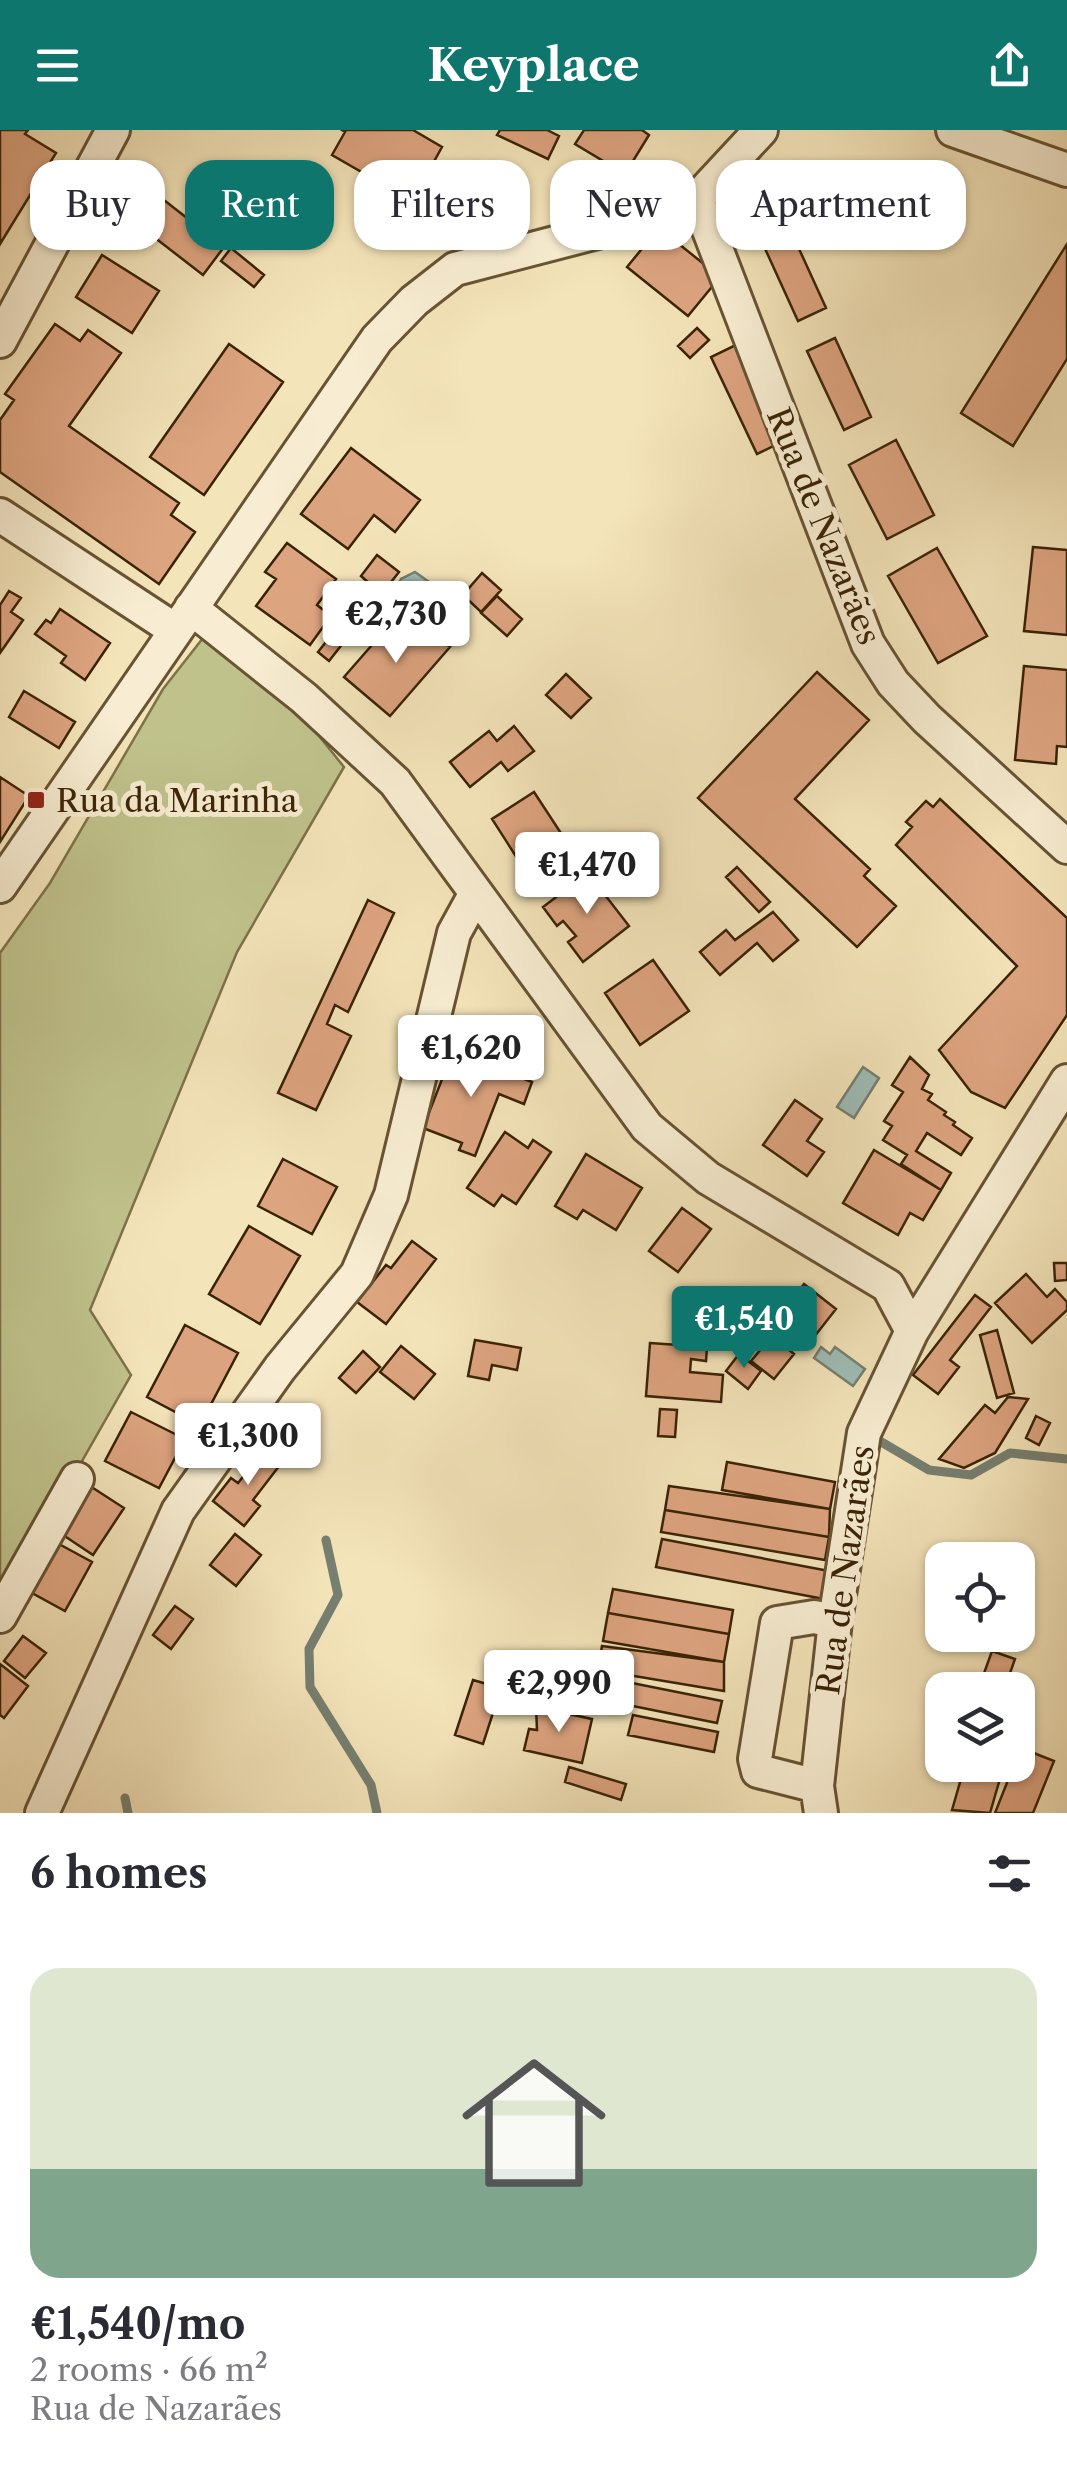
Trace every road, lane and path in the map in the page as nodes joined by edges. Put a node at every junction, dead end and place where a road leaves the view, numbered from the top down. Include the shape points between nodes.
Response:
1 (113, 130) edge
2 (761, 130) edge
3 (953, 130) edge
4 (1067, 170) edge
5 (697, 199) junction
6 (0, 341) edge
7 (0, 514) edge
8 (183, 619) junction
9 (1067, 847) edge
10 (0, 886) edge
11 (476, 893) junction
12 (1067, 1081) edge
13 (942, 1284) junction
14 (888, 1286) junction
15 (912, 1331) junction
16 (77, 1479) dead end
17 (0, 1616) edge
18 (834, 1621) junction
19 (820, 1806) edge
20 (42, 1813) edge

1 - 6 street
2 - 5 street
3 - 4 street
5 - 8 street via 651,218 455,269 414,301 377,339
5 - 9 street, Rua de Nazarães via 868,644 892,683 927,719
7 - 8 street
8 - 10 street
8 - 11 street via 304,698 396,782
11 - 14 street via 646,1127 708,1178
11 - 20 street via 454,933 391,1195 357,1274 178,1511
12 - 13 street, Rua de Nazarães
13 - 14 street
13 - 15 street, Rua de Nazarães
14 - 15 street
15 - 18 street, Rua de Nazarães via 864,1433
16 - 17 street
18 - 19 street, Rua de Nazarães
18 - 19 street via 777,1623 755,1759 758,1771

